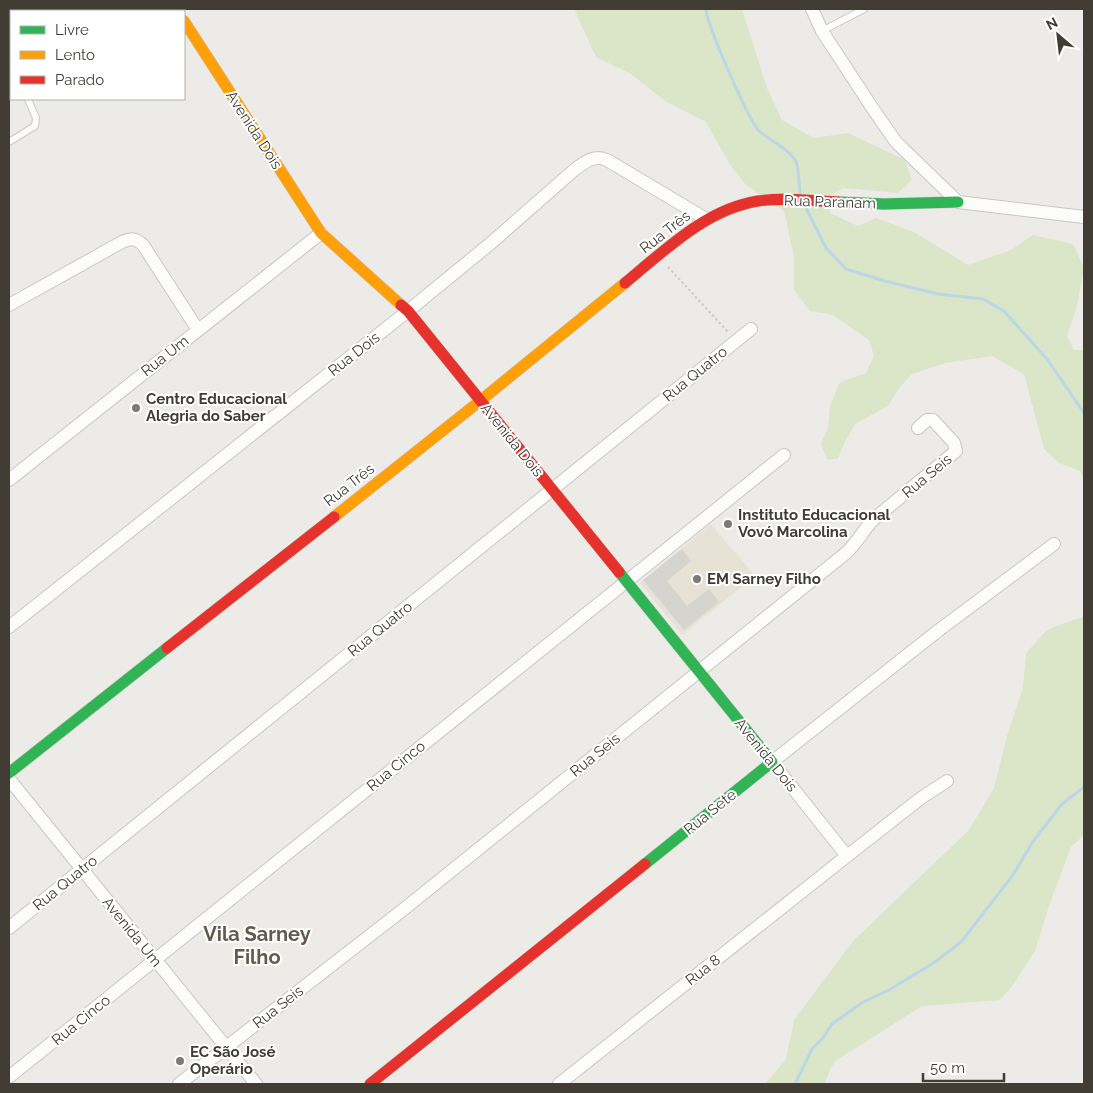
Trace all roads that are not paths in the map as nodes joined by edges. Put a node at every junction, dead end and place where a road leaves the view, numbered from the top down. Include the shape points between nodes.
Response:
1 (812, 9) edge
2 (864, 9) edge
3 (185, 23) edge
4 (822, 31) junction
5 (28, 100) edge
6 (9, 142) edge
7 (958, 202) junction
8 (1084, 217) edge
9 (706, 219) junction
10 (320, 232) junction
11 (9, 304) edge
12 (408, 311) junction
13 (198, 330) junction
14 (751, 330) dead end
15 (480, 401) junction
16 (918, 428) dead end
17 (784, 455) dead end
18 (9, 480) edge
19 (552, 490) junction
20 (1054, 544) dead end
21 (626, 582) junction
22 (9, 627) edge
23 (699, 672) junction
24 (772, 762) junction
25 (9, 773) edge
26 (9, 780) edge
27 (947, 781) dead end
28 (847, 856) junction
29 (82, 869) junction
30 (9, 928) edge
31 (155, 960) junction
32 (226, 1047) junction
33 (9, 1077) edge
34 (179, 1084) edge
35 (256, 1084) edge
36 (370, 1084) edge
37 (559, 1084) edge

1 - 4 street
2 - 4 lane
3 - 10 street, Avenida Dois
4 - 7 street via 896,142
5 - 6 lane via 36,126
7 - 8 street, Rua Paranam
7 - 9 street, Rua Paranam via 758,201 729,208
9 - 12 street, Rua Dois via 597,157 573,171
9 - 15 street, Rua Três
10 - 12 street, Avenida Dois
10 - 13 street, Rua Um
11 - 13 street via 129,238 143,246
12 - 15 street, Avenida Dois
12 - 22 street, Rua Dois
13 - 18 street, Rua Um
14 - 19 street, Rua Quatro
15 - 19 street, Avenida Dois
15 - 25 street, Rua Três
16 - 23 street, Rua Seis via 926,420 933,420 954,443 956,451 874,519 853,546 834,563
17 - 21 street, Rua Cinco
19 - 21 street, Avenida Dois
19 - 29 street, Rua Quatro
20 - 24 street, Rua Sete
21 - 23 street, Avenida Dois
21 - 31 street, Rua Cinco
23 - 24 street, Avenida Dois
23 - 32 street, Rua Seis
24 - 28 street, Avenida Dois
24 - 36 street, Rua Sete
26 - 29 street, Avenida Um
27 - 28 street, Rua 8
28 - 37 street, Rua 8
29 - 30 street, Rua Quatro
29 - 31 street, Avenida Um
31 - 32 street, Avenida Um
31 - 33 street, Rua Cinco
32 - 34 street, Rua Seis
32 - 35 street, Avenida Um

